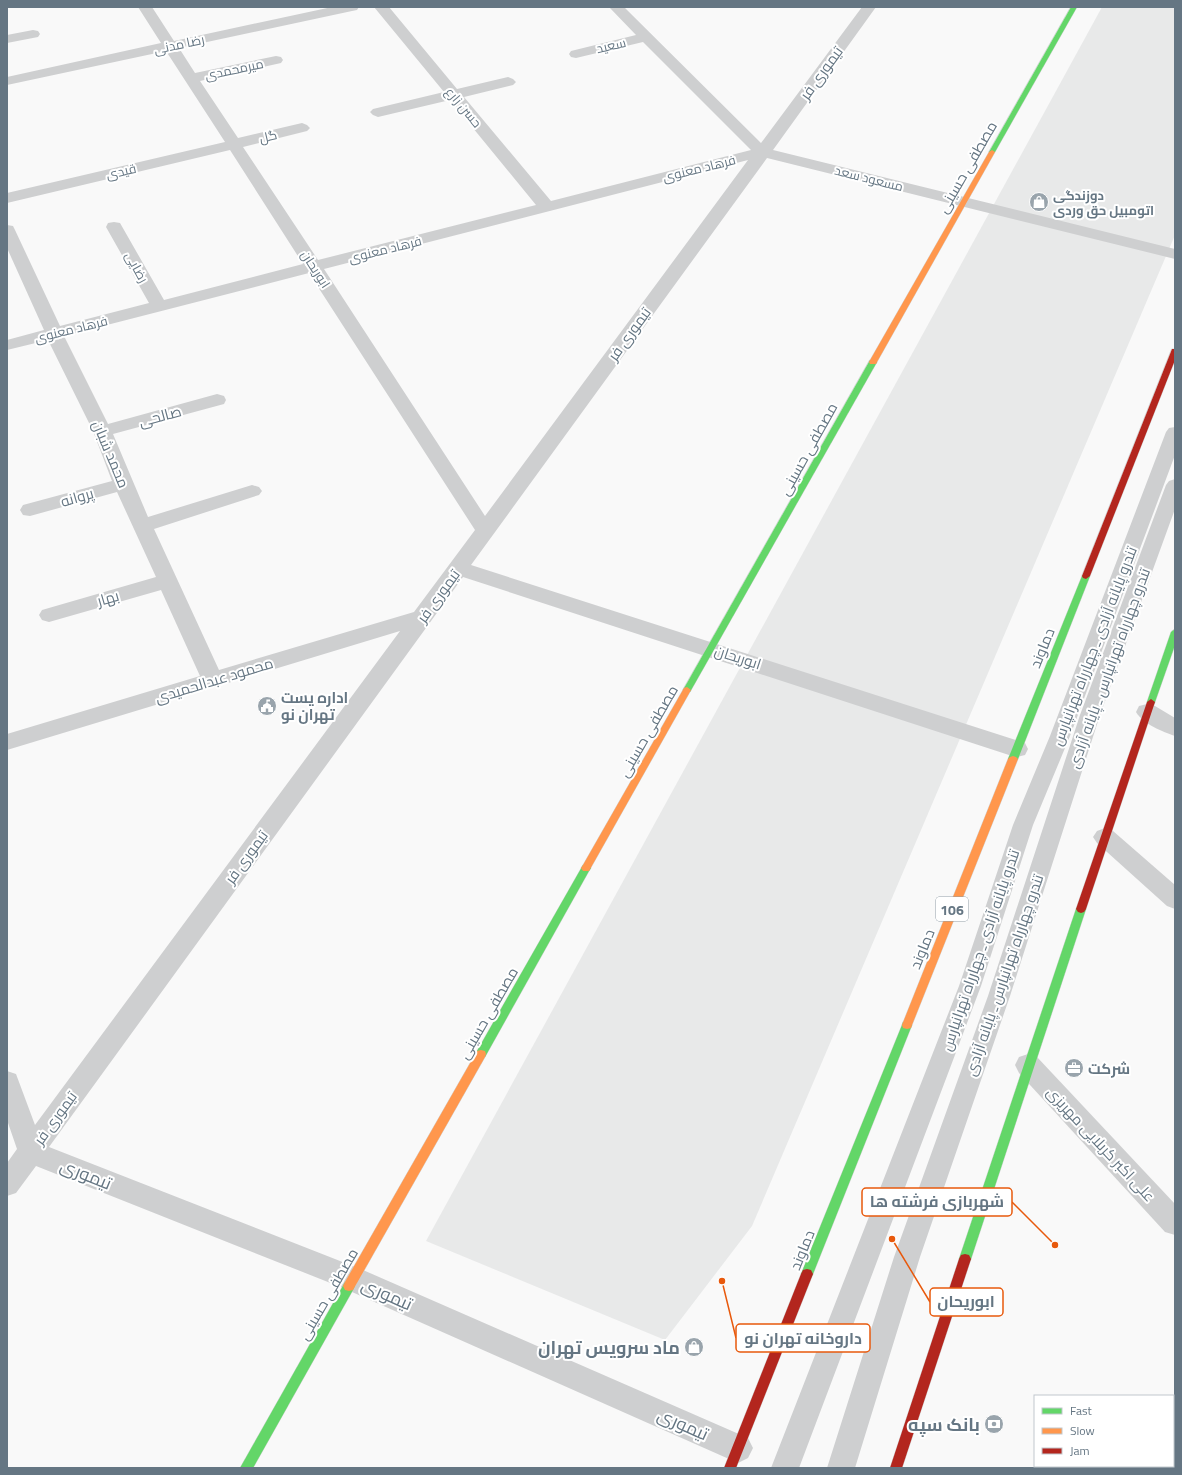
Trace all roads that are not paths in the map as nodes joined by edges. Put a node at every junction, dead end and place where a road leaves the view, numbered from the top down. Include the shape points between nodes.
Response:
1 (145, 7) edge
2 (352, 7) edge
3 (380, 7) edge
4 (616, 7) edge
5 (869, 7) edge
6 (1074, 7) edge
7 (33, 34) dead end
8 (646, 37) junction
9 (7, 39) edge
10 (170, 46) junction
11 (576, 54) dead end
12 (276, 60) dead end
13 (192, 78) junction
14 (7, 81) edge
15 (508, 82) dead end
16 (454, 95) junction
17 (378, 112) dead end
18 (302, 128) dead end
19 (234, 144) junction
20 (762, 152) junction
21 (7, 198) edge
22 (964, 202) junction
23 (547, 207) junction
24 (114, 227) dead end
25 (7, 230) edge
26 (1175, 254) edge
27 (315, 267) junction
28 (159, 306) junction
29 (54, 333) junction
30 (7, 345) edge
31 (1175, 351) edge
32 (217, 400) dead end
33 (102, 432) junction
34 (1175, 432) edge
35 (123, 484) junction
36 (1175, 485) edge
37 (252, 491) dead end
38 (30, 510) dead end
39 (143, 526) junction
40 (485, 531) junction
41 (458, 568) junction
42 (168, 581) junction
43 (48, 615) dead end
44 (422, 617) junction
45 (1175, 632) edge
46 (711, 649) junction
47 (213, 680) junction
48 (1148, 712) junction
49 (1175, 728) edge
50 (7, 742) edge
51 (1017, 749) junction
52 (1105, 838) junction
53 (1175, 899) edge
54 (1028, 1065) junction
55 (7, 1082) edge
56 (19, 1156) edge
57 (7, 1184) edge
58 (1175, 1223) edge
59 (353, 1279) junction
60 (734, 1458) edge
61 (246, 1468) edge
62 (785, 1468) edge
63 (840, 1468) edge
64 (896, 1468) edge

1 - 10 street, ابوریحان
2 - 10 street, رضا مدنی
3 - 16 street, حسن زارع
4 - 8 street
5 - 20 street, تیموری فر
6 - 22 street, مصطفی حسینی
7 - 9 street
8 - 11 street, سعید
8 - 20 street
10 - 13 street, ابوریحان
10 - 14 street, رضا مدنی
12 - 13 street, میرمحمدی
13 - 19 street, ابوریحان
15 - 16 street
16 - 17 street
16 - 23 street, حسن زارع
18 - 19 street, گل
19 - 21 street, قیدی
19 - 27 street, ابوریحان
20 - 22 street, مسعود سعد
20 - 23 street, فرهاد معنوی
20 - 40 street, تیموری فر
22 - 26 street, مسعود سعد
22 - 46 street, مصطفی حسینی
23 - 27 street, فرهاد معنوی
24 - 28 street, رضایی
25 - 29 street, محمد شبان
27 - 28 street, فرهاد معنوی
27 - 40 street, ابوریحان
28 - 29 street, فرهاد معنوی
29 - 30 street, فرهاد معنوی
29 - 33 street, محمد شبان
31 - 51 street, دماوند / 106
32 - 33 street, صالحی
33 - 35 street, محمد شبان
34 - 62 lane, تندرو پایانه آزادی ـ چهارراه تهرانپارس via 1060,736 1023,826 970,986
35 - 38 street, پروانه
35 - 39 street, محمد شبان
36 - 63 lane, تندرو چهارراه تهرانپارس ـ پایانه آزادی via 1090,715 999,996 907,1257
37 - 39 street
39 - 42 street, محمد شبان
40 - 41 street, تیموری فر
41 - 44 street, تیموری فر
41 - 46 street, ابوریحان
42 - 43 street, بهار
42 - 47 street, محمد شبان
44 - 47 street, محمود عبدالحمیدی
44 - 56 street, تیموری فر
45 - 48 street
46 - 51 street, ابوریحان
46 - 59 street, مصطفی حسینی
47 - 50 street, محمود عبدالحمیدی
48 - 49 street
48 - 52 street
51 - 60 street, دماوند / 106
52 - 53 street
52 - 54 street
54 - 58 street, علی اکبر کربلایی مهریزی
54 - 64 street
55 - 56 street
56 - 57 street, تیموری فر
56 - 59 street, تیموری
59 - 60 street, تیموری
59 - 61 street, مصطفی حسینی

